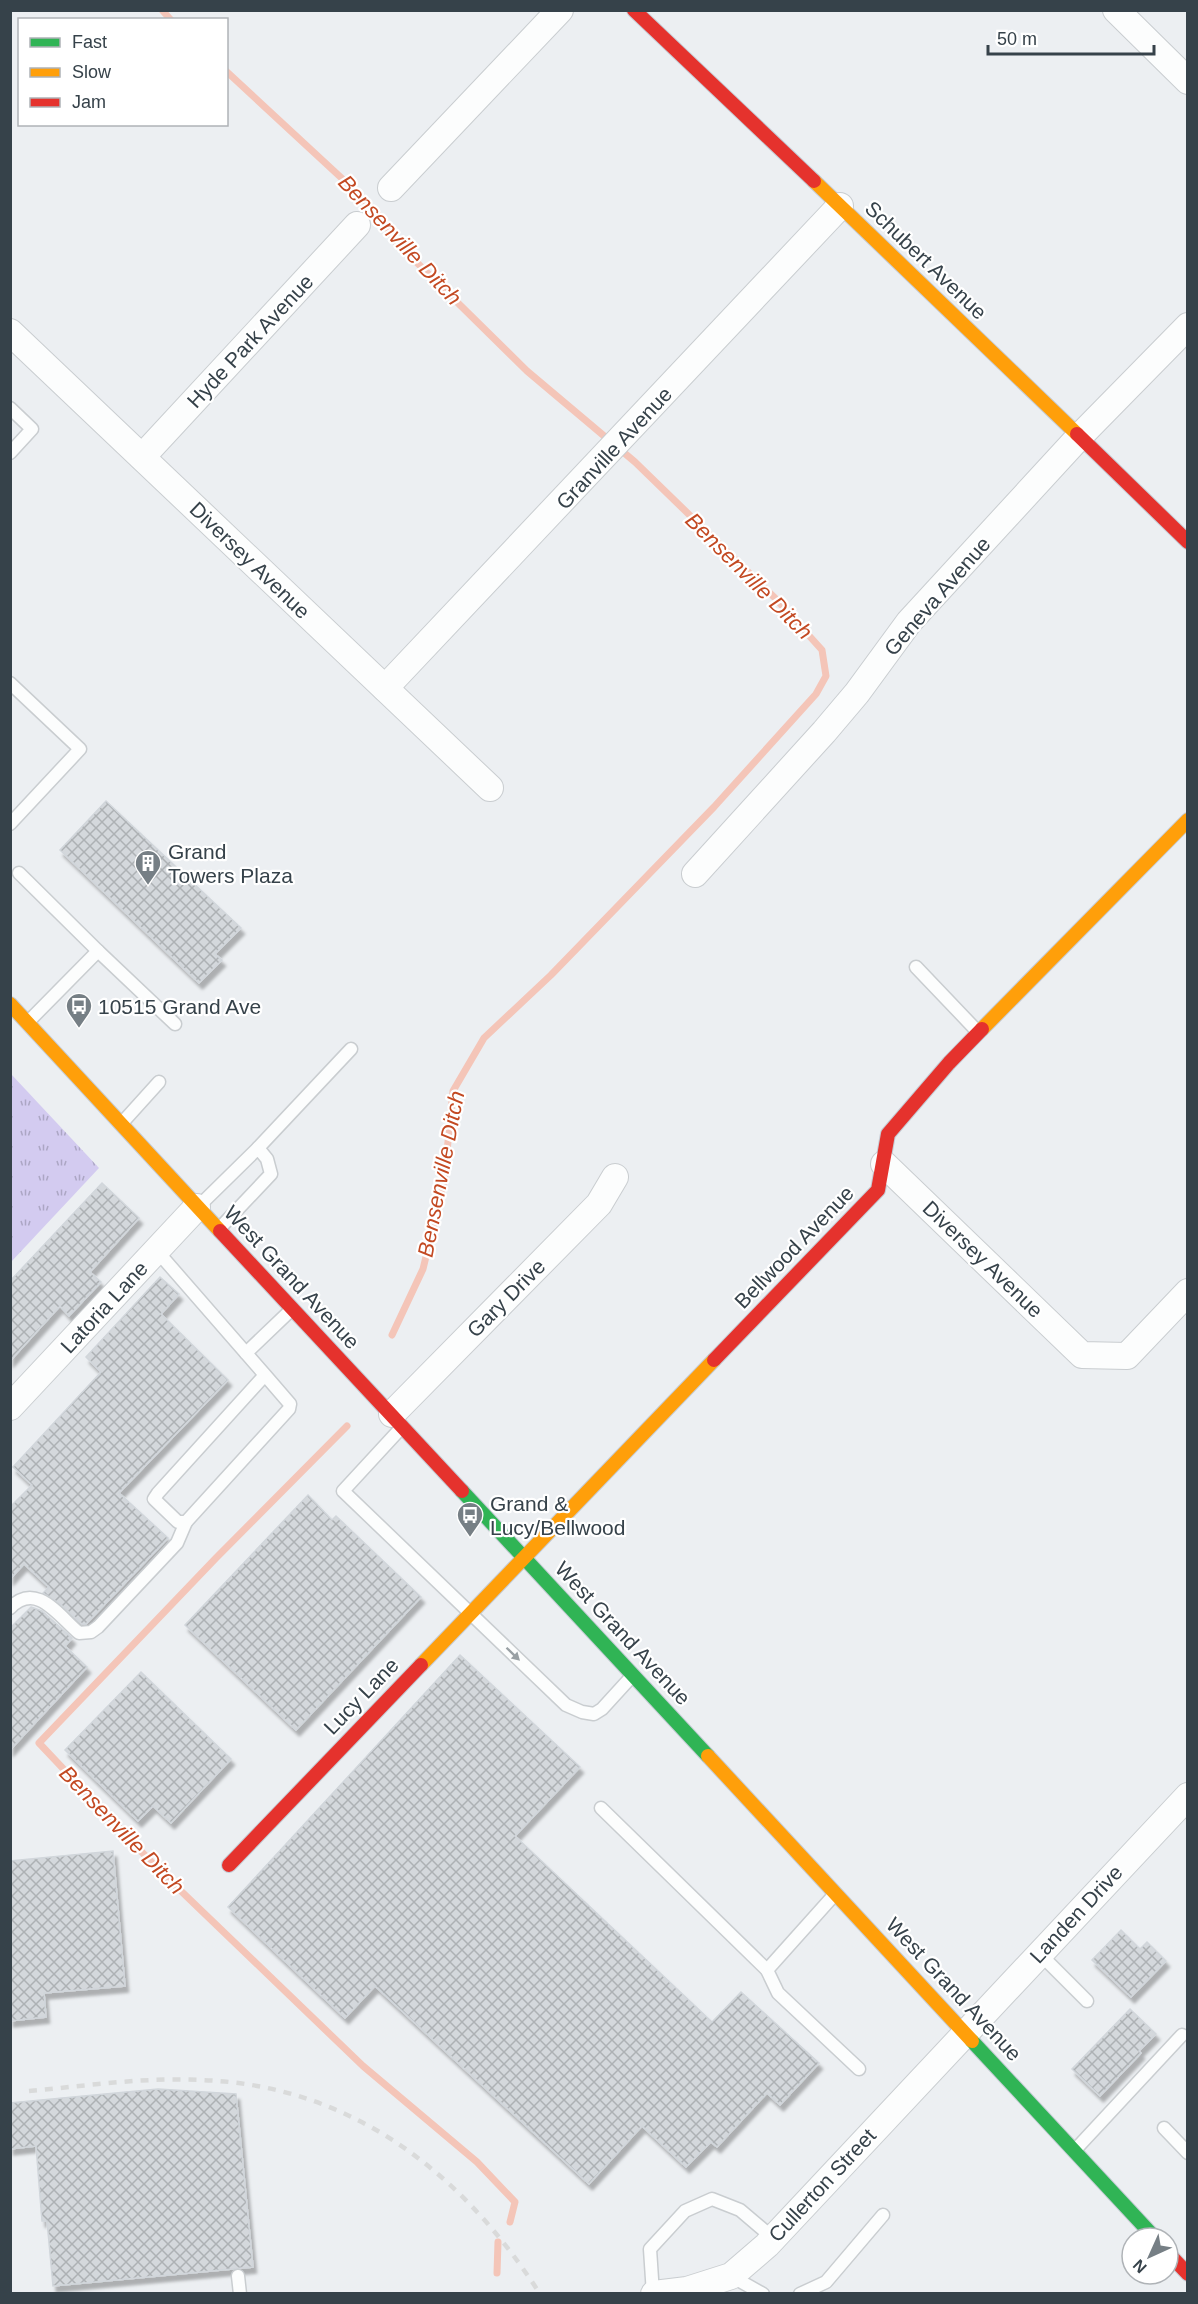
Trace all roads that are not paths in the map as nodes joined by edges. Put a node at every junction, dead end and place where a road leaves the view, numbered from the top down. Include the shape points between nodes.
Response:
1 (560, 10) edge
2 (634, 10) edge
3 (1116, 10) edge
4 (1184, 70) edge
5 (391, 188) dead end
6 (840, 206) junction
7 (357, 225) dead end
8 (1188, 326) edge
9 (10, 332) edge
10 (10, 408) edge
11 (1079, 436) junction
12 (10, 453) edge
13 (142, 457) junction
14 (1188, 542) edge
15 (10, 684) edge
16 (385, 688) junction
17 (490, 788) dead end
18 (1188, 820) edge
19 (10, 824) edge
20 (19, 873) dead end
21 (695, 873) dead end
22 (98, 951) junction
23 (916, 967) dead end
24 (10, 1004) edge
25 (27, 1023) junction
26 (175, 1024) dead end
27 (979, 1033) junction
28 (351, 1049) dead end
29 (159, 1082) dead end
30 (121, 1124) junction
31 (258, 1149) junction
32 (884, 1164) junction
33 (615, 1177) dead end
34 (197, 1207) junction
35 (218, 1230) junction
36 (157, 1251) junction
37 (1188, 1292) edge
38 (292, 1309) junction
39 (246, 1353) junction
40 (265, 1375) junction
41 (10, 1407) edge
42 (397, 1420) junction
43 (186, 1522) junction
44 (525, 1558) junction
45 (10, 1608) edge
46 (471, 1613) junction
47 (633, 1675) junction
48 (1188, 1796) edge
49 (601, 1808) dead end
50 (229, 1865) dead end
51 (836, 1893) junction
52 (1039, 1953) junction
53 (767, 1970) junction
54 (1088, 2001) dead end
55 (965, 2032) junction
56 (1182, 2035) dead end
57 (859, 2069) dead end
58 (1164, 2127) dead end
59 (1074, 2151) junction
60 (1188, 2153) edge
61 (883, 2215) dead end
62 (1144, 2226) edge
63 (773, 2238) junction
64 (238, 2276) dead end
65 (732, 2276) junction
66 (240, 2294) edge
67 (653, 2294) edge
68 (763, 2294) edge
69 (800, 2294) edge

1 - 5 street
2 - 6 street, Schubert Avenue
3 - 4 street
6 - 11 street, Schubert Avenue
6 - 16 street, Granville Avenue
7 - 13 street, Hyde Park Avenue
8 - 11 street, Geneva Avenue
9 - 13 street, Diversey Avenue
10 - 12 lane via 32,429
11 - 14 street, Schubert Avenue
11 - 21 street, Geneva Avenue via 909,622 825,732
13 - 16 street, Diversey Avenue
15 - 19 lane via 80,749
16 - 17 street, Diversey Avenue
18 - 27 street, Bellwood Avenue
20 - 22 lane
22 - 25 lane
22 - 26 lane
23 - 27 lane
24 - 25 street, West Grand Avenue
25 - 30 street, West Grand Avenue
27 - 32 street, Bellwood Avenue via 888,1134
28 - 31 lane
29 - 30 lane
30 - 34 street, West Grand Avenue
31 - 34 lane
31 - 35 lane via 267,1159 271,1174
32 - 37 street, Diversey Avenue via 1082,1355 1127,1356
32 - 44 street, Bellwood Avenue via 878,1190
33 - 42 street, Gary Drive via 599,1203
34 - 35 street, West Grand Avenue
34 - 36 street, Latoria Lane
35 - 38 street, West Grand Avenue
36 - 39 lane
36 - 41 street, Latoria Lane
38 - 39 lane
38 - 42 street, West Grand Avenue
39 - 40 lane
40 - 43 lane via 290,1404 289,1409
40 - 43 lane via 154,1499 178,1522
42 - 44 street, West Grand Avenue
42 - 46 lane via 343,1491
43 - 45 lane via 177,1543 91,1632 79,1633 39,1598 19,1599
44 - 46 street, Lucy Lane
44 - 47 street, West Grand Avenue
46 -> 47 lane via 566,1705 582,1712 594,1714 602,1709
46 - 50 street, Lucy Lane
47 - 51 street, West Grand Avenue
48 - 52 street, Landen Drive
49 - 53 lane
51 - 53 lane
51 - 55 street, West Grand Avenue
52 - 54 lane
52 - 55 street, Landen Drive
53 - 57 lane via 778,1993
55 - 59 street, West Grand Avenue
55 - 63 street, Cullerton Street
56 - 59 lane
58 - 60 lane
59 - 62 street, West Grand Avenue
61 - 69 lane via 826,2282
63 - 65 street, Cullerton Street
63 - 67 lane via 740,2210 712,2199 685,2211 650,2249
64 - 66 lane
65 - 67 street, Cullerton Street via 687,2290
65 - 68 lane

